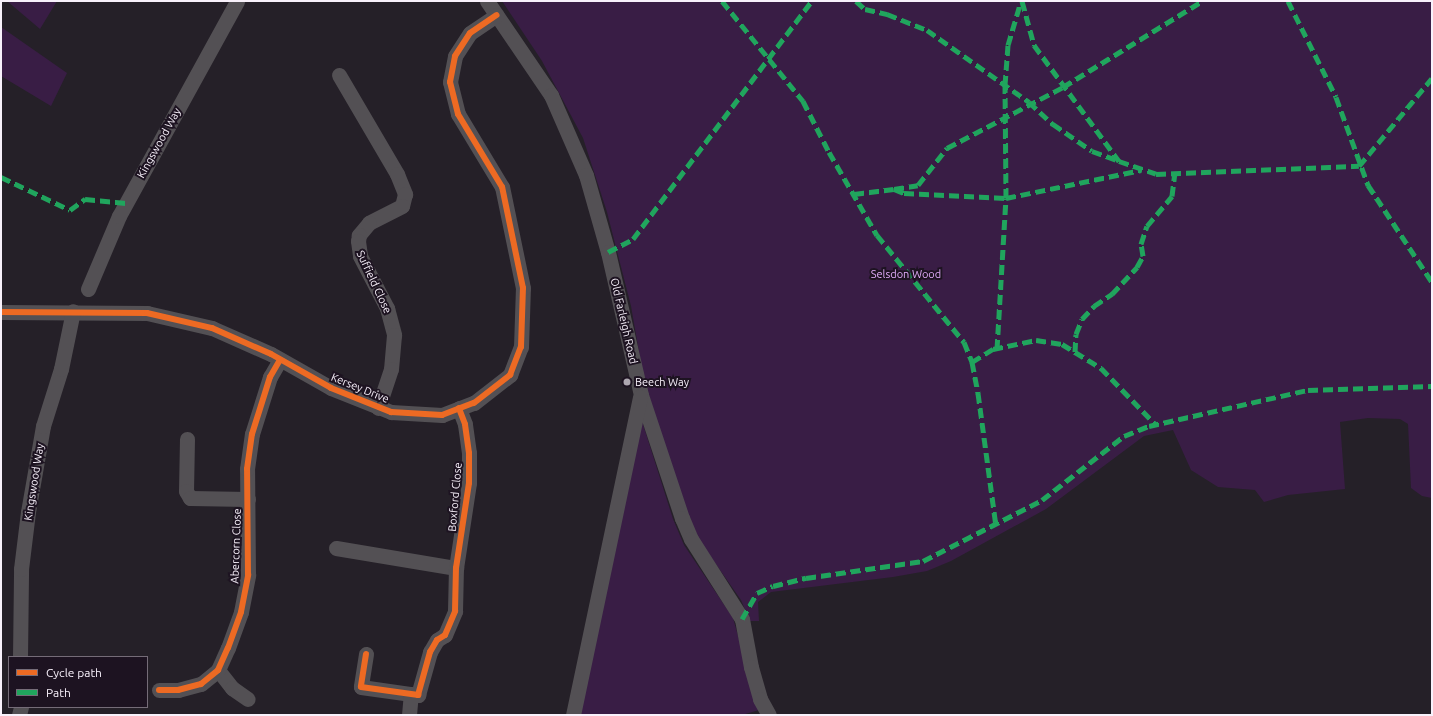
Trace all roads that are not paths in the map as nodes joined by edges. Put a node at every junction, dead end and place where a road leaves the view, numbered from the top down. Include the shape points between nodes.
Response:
1 (237, 1) edge
2 (487, 1) edge
3 (497, 15) junction
4 (339, 75) dead end
5 (88, 289) dead end
6 (73, 311) junction
7 (1, 312) edge
8 (280, 360) junction
9 (641, 395) junction
10 (378, 408) junction
11 (459, 408) junction
12 (188, 439) dead end
13 (248, 499) junction
14 (336, 548) dead end
15 (456, 568) junction
16 (366, 654) dead end
17 (20, 656) edge
18 (218, 670) junction
19 (159, 690) dead end
20 (411, 694) junction
21 (248, 699) dead end
22 (409, 715) edge
23 (573, 715) edge
24 (769, 715) edge

1 - 5 street, Kingswood Way via 119,216
2 - 3 street, Old Farleigh Road
3 - 9 street, Old Farleigh Road via 551,95 586,175 608,252
3 - 11 street, Kersey Drive via 470,33 455,56 450,82 458,114 502,187 523,288 521,347 510,375 474,403
4 - 10 street, Suffield Close via 397,174 405,194 402,206 369,223 359,235 358,241 360,256 385,301 394,335 391,369
6 - 7 street, Kersey Drive
6 - 8 street, Kersey Drive via 147,313 174,318 212,328
6 - 17 street, Kingswood Way via 61,369 43,426 28,512 21,569
8 - 10 street, Kersey Drive via 331,388
8 - 13 street, Abercorn Close via 270,377 252,434 247,469
9 - 23 street
9 - 24 street, Old Farleigh Road via 691,539 742,619 750,667 760,699
10 - 11 street, Kersey Drive via 391,412 442,415
11 - 15 street, Boxford Close via 465,424 469,453 469,483
12 - 13 street via 186,491 190,498
13 - 18 street, Abercorn Close via 248,575 241,612
14 - 15 street
15 - 20 street, Boxford Close via 455,611 448,629 430,652 418,695
16 - 20 street via 361,688
18 - 19 street, Abercorn Close via 202,684 178,690
18 - 21 street via 232,688
20 - 22 street

